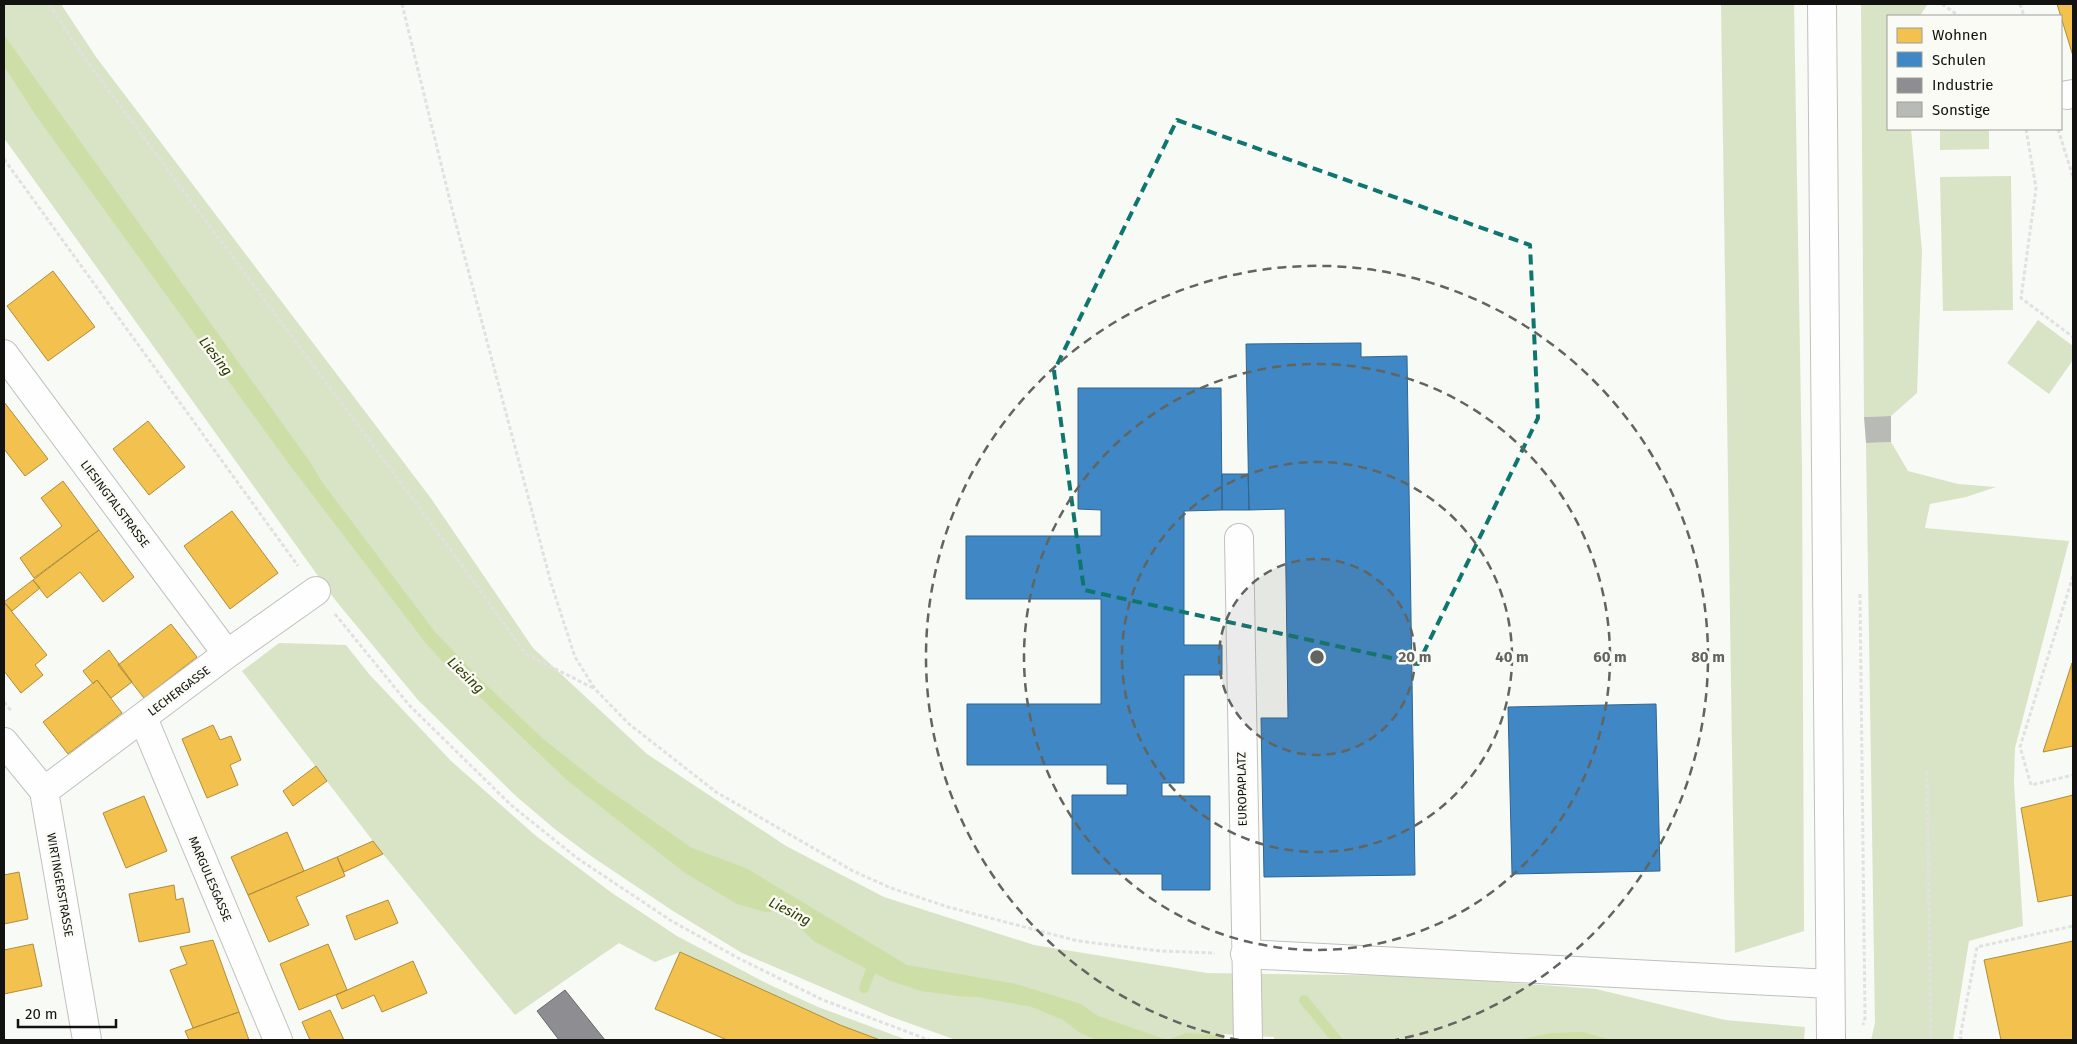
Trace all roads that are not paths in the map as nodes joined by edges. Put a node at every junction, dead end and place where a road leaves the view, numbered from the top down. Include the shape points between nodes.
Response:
1 (1822, 4) edge
2 (4, 354) edge
3 (1239, 538) dead end
4 (316, 591) road end
5 (227, 654) junction
6 (143, 718) junction
7 (4, 742) edge
8 (44, 791) junction
9 (1246, 964) junction
10 (1830, 984) junction
11 (88, 1040) edge
12 (278, 1040) edge
13 (1248, 1040) edge
14 (1831, 1040) edge

1 - 10 street
2 - 5 street, LIESINGTALSTRASSE
3 - 9 street, EUROPAPLATZ
4 - 5 street, LECHERGASSE
5 - 6 street, LECHERGASSE
6 - 8 street, LECHERGASSE
6 - 12 street, MARGULESGASSE
7 - 8 street, WIRTINGERSTRASSE
8 - 11 street, WIRTINGERSTRASSE
9 - 10 street
9 - 13 street, EUROPAPLATZ
10 - 14 street

